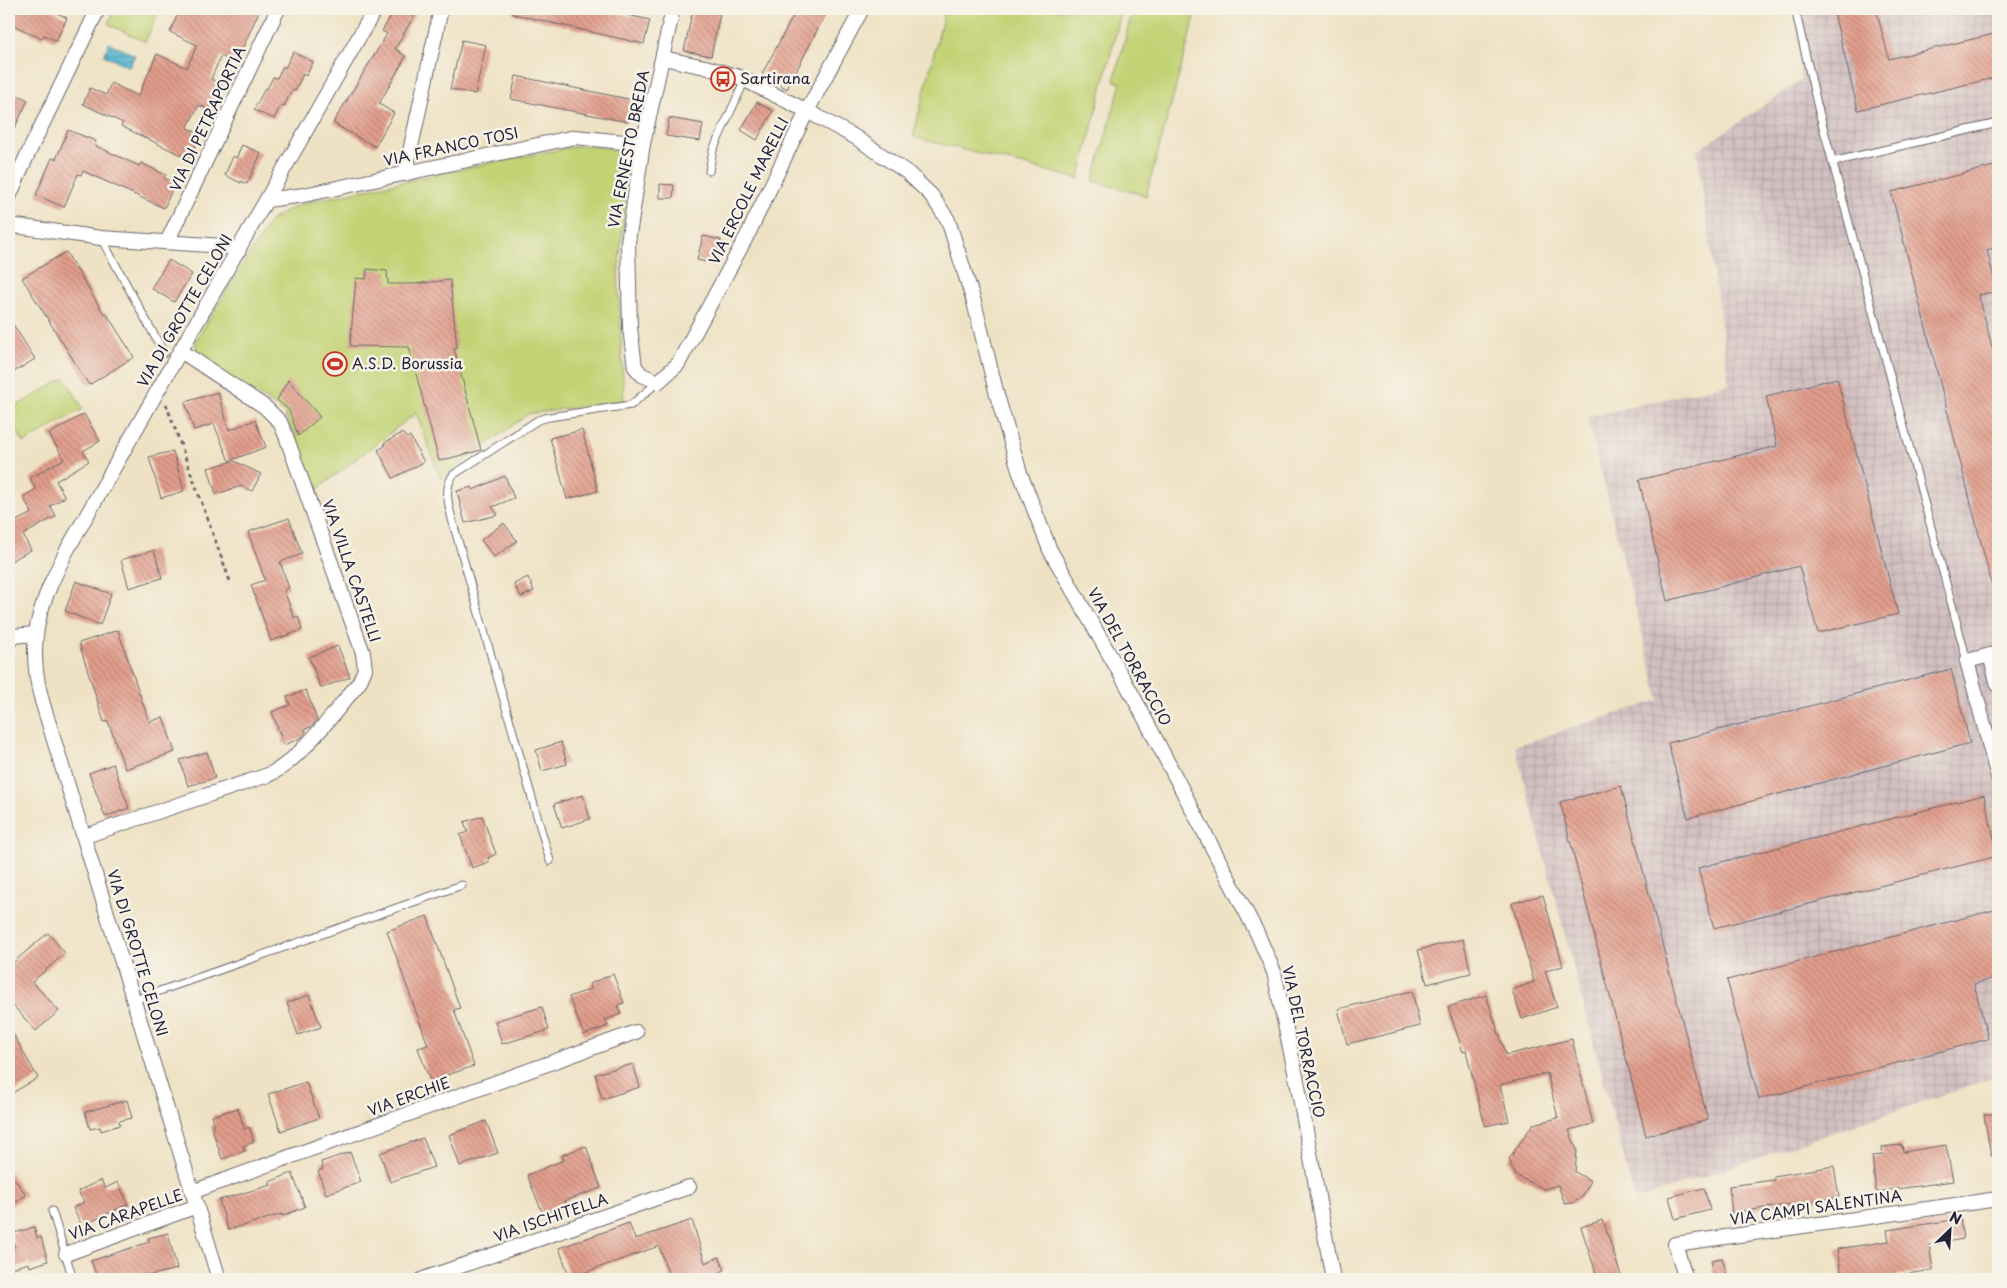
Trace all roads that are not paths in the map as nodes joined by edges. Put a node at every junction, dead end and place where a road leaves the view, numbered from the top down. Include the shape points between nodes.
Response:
1 (98, 9) edge
2 (278, 9) edge
3 (374, 9) edge
4 (441, 9) edge
5 (673, 9) edge
6 (862, 9) edge
7 (1795, 9) edge
8 (663, 58) junction
9 (745, 80) junction
10 (807, 111) junction
11 (1998, 123) edge
12 (643, 144) junction
13 (1832, 162) junction
14 (709, 170) dead end
15 (405, 174) junction
16 (9, 197) edge
17 (267, 200) junction
18 (9, 225) edge
19 (101, 238) junction
20 (167, 242) junction
21 (239, 250) junction
22 (181, 352) junction
23 (164, 353) dead end
24 (658, 382) junction
25 (35, 634) junction
26 (10, 636) edge
27 (1994, 654) edge
28 (1967, 661) junction
29 (1998, 685) edge
30 (1998, 777) edge
31 (85, 836) junction
32 (550, 861) dead end
33 (462, 885) dead end
34 (134, 1000) junction
35 (636, 1032) dead end
36 (689, 1187) dead end
37 (192, 1192) junction
38 (1998, 1199) edge
39 (197, 1206) junction
40 (52, 1210) dead end
41 (66, 1254) junction
42 (73, 1279) edge
43 (219, 1279) edge
44 (423, 1279) edge
45 (1333, 1279) edge
46 (1686, 1279) edge

1 - 16 street
2 - 20 street, VIA DI PETRAPORTIA
3 - 17 street, VIA DI GROTTE CELONI
4 - 15 street
5 - 8 street, VIA ERNESTO BREDA
6 - 10 street, VIA ERCOLE MARELLI
7 - 13 lane
8 - 9 street, VIA DEL TORRACCIO
8 - 12 street, VIA ERNESTO BREDA
9 - 10 street, VIA DEL TORRACCIO
9 - 14 lane via 713,150
10 - 24 street, VIA ERCOLE MARELLI via 749,232 678,364
10 - 45 street, VIA DEL TORRACCIO via 855,137 908,173 931,195 948,220 974,302 996,395 1020,472 1050,550 1134,696 1274,972
11 - 13 lane
12 - 15 street, VIA FRANCO TOSI via 575,137
12 - 24 street, VIA ERNESTO BREDA via 628,242 630,328 635,367 642,375
13 - 28 lane
15 - 17 street, VIA FRANCO TOSI
17 - 21 street, VIA DI GROTTE CELONI
18 - 19 street
19 - 20 street
19 - 23 lane
20 - 21 street
21 - 22 street, VIA DI GROTTE CELONI
22 - 25 street, VIA DI GROTTE CELONI via 56,572 40,610
22 - 31 street, VIA VILLA CASTELLI via 260,404 280,422 363,653 365,669 359,683 284,767
24 - 32 lane via 631,405 549,416 527,426 454,475 447,488 453,523
25 - 26 street
25 - 31 street, VIA DI GROTTE CELONI via 40,694
27 - 28 street
27 - 29 street
28 - 30 street
31 - 34 street, VIA DI GROTTE CELONI
33 - 34 lane
34 - 37 street, VIA DI GROTTE CELONI
35 - 37 street, VIA ERCHIE
36 - 44 street, VIA ISCHITELLA
37 - 39 street, VIA DI GROTTE CELONI
38 - 46 street, VIA CAMPI SALENTINA via 1675,1244
39 - 41 street, VIA CARAPELLE
39 - 43 street, VIA DI GROTTE CELONI
40 - 41 lane, VIA CARAPELLE
41 - 42 lane, VIA CARAPELLE

